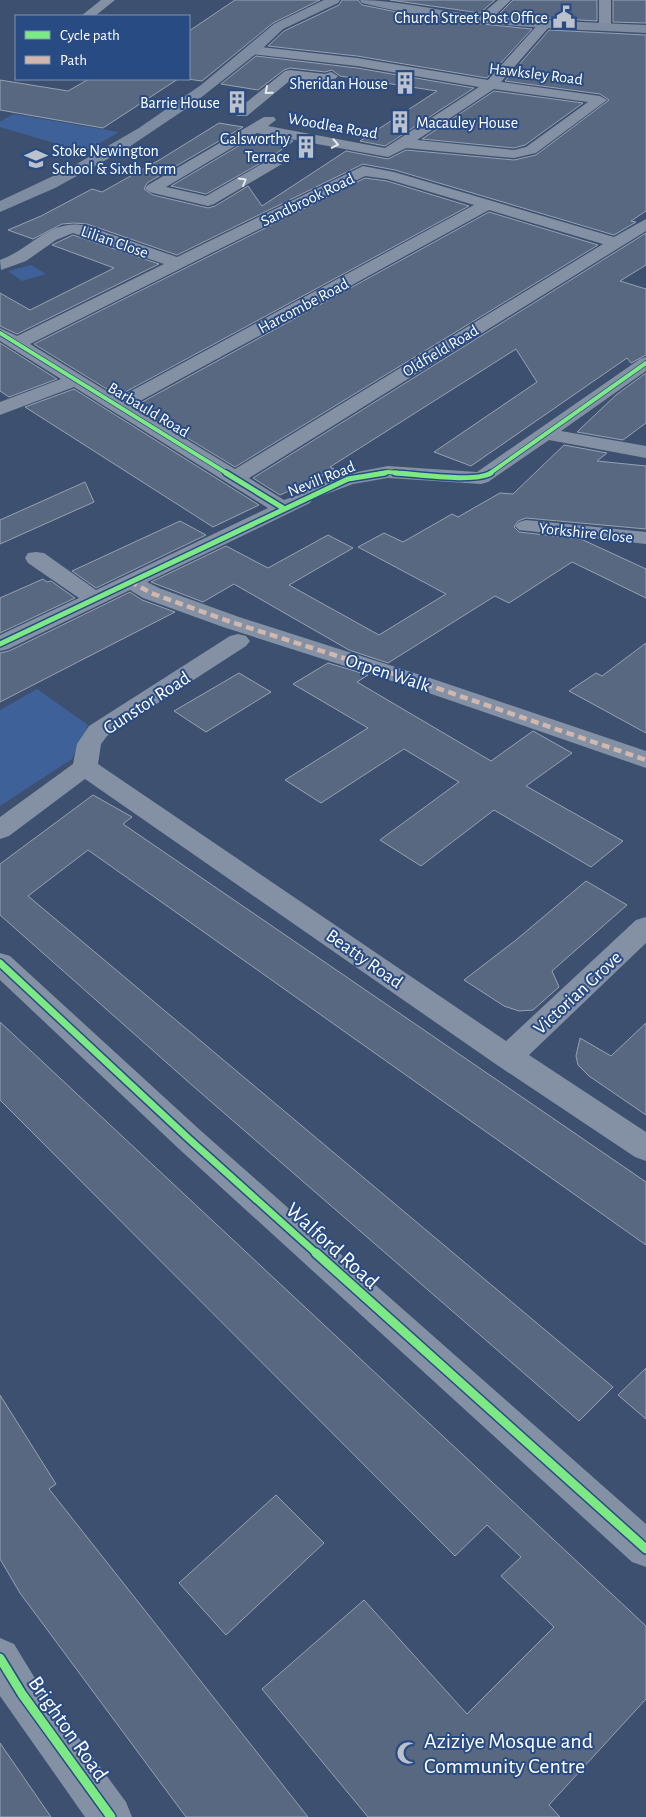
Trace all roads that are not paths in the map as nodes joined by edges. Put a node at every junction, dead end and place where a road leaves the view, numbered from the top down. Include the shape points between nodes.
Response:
1 (109, 0) edge
2 (334, 0) edge
3 (366, 0) edge
4 (505, 0) edge
5 (606, 0) edge
6 (88, 15) edge
7 (484, 19) junction
8 (545, 24) junction
9 (605, 27) junction
10 (646, 29) edge
11 (252, 50) junction
12 (357, 62) junction
13 (491, 85) junction
14 (253, 128) junction
15 (401, 143) junction
16 (220, 149) junction
17 (239, 153) dead end
18 (258, 157) dead end
19 (488, 204) junction
20 (0, 207) edge
21 (646, 224) edge
22 (615, 242) junction
23 (178, 263) junction
24 (1, 265) edge
25 (0, 333) edge
26 (17, 344) junction
27 (646, 363) edge
28 (74, 380) junction
29 (118, 405) junction
30 (0, 408) edge
31 (546, 433) junction
32 (646, 452) edge
33 (235, 478) junction
34 (283, 508) junction
35 (526, 526) dead end
36 (646, 538) edge
37 (36, 558) dead end
38 (130, 581) junction
39 (95, 599) junction
40 (238, 642) dead end
41 (0, 644) edge
42 (646, 760) edge
43 (85, 767) junction
44 (0, 830) edge
45 (646, 927) edge
46 (0, 963) edge
47 (508, 1057) junction
48 (646, 1148) edge
49 (646, 1548) edge
50 (0, 1658) edge
51 (111, 1817) edge

1 - 6 street
2 - 11 main road via 282,24
3 - 7 main road
4 - 7 street
5 - 9 street
7 - 8 main road
8 - 9 main road
8 - 13 street, Woodlea Road
9 - 10 main road
11 - 12 street, Hawksley Road
11 - 20 main road via 186,102 120,145
12 - 13 street, Hawksley Road
12 -> 14 street, Woodlea Road via 328,78 301,74 284,77 242,113 273,118
13 - 15 street, Woodlea Road
13 - 15 street, Hawksley Road via 600,100 531,150 514,154
14 -> 15 street, Woodlea Road via 388,153
14 - 16 street
16 - 17 street
16 -> 18 street via 153,188 208,201 277,161
19 - 22 street, Sandbrook Road
19 - 23 street, Sandbrook Road via 389,175 363,171
19 - 29 street, Harcombe Road
21 - 22 street, Oldfield Road
22 - 33 street, Oldfield Road
23 - 24 street, Lilian Close via 70,227 24,256
23 - 26 street, Sandbrook Road
25 - 26 street, Barbauld Road
26 - 28 street, Barbauld Road
27 - 31 street, Nevill Road
28 - 29 street, Barbauld Road
28 - 30 street
29 - 33 street, Barbauld Road
31 - 32 street
31 - 34 street, Nevill Road via 481,478 388,472 348,479
33 - 34 street, Barbauld Road
34 - 38 street, Nevill Road
35 - 36 street, Yorkshire Close
37 - 39 street
38 - 39 street, Nevill Road
38 - 42 street, Orpen Walk via 151,593 231,622
39 - 41 street, Nevill Road
40 - 43 street, Gunstor Road via 98,731 89,744
43 - 44 street
43 - 47 street, Beatty Road
45 - 47 street, Victorian Grove
46 - 49 street, Walford Road via 189,1139
47 - 48 street, Beatty Road
50 - 51 street, Brighton Road via 22,1694

